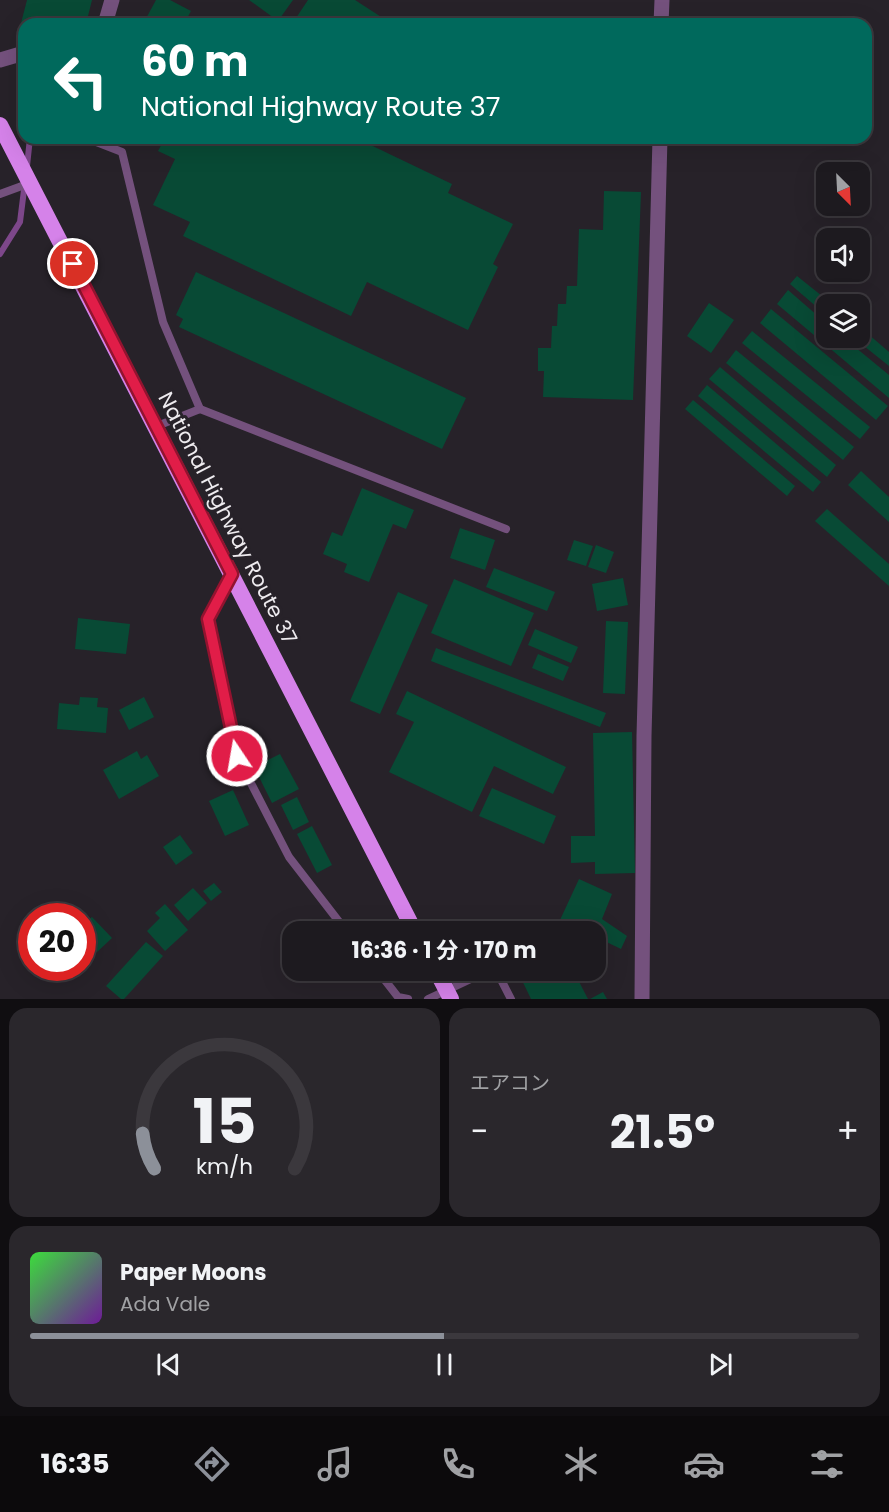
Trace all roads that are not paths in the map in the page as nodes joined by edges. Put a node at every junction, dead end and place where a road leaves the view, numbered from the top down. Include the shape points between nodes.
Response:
1 (112, 0) edge
2 (662, 0) edge
3 (107, 18) edge
4 (662, 18) edge
5 (18, 55) edge
6 (0, 60) edge
7 (0, 125) edge
8 (101, 144) edge
9 (660, 144) edge
10 (30, 183) junction
11 (0, 194) edge
12 (200, 410) junction
13 (157, 426) junction
14 (506, 529) dead end
15 (232, 574) junction
16 (338, 921) edge
17 (409, 921) edge
18 (386, 981) edge
19 (471, 981) edge
20 (502, 981) edge
21 (448, 994) edge
22 (408, 999) edge
23 (428, 999) edge
24 (511, 999) edge
25 (642, 999) edge

1 - 3 street
2 - 4 street
5 - 6 street
7 - 10 highway, National Highway Route 37
8 - 12 lane via 122,152 163,322
9 - 25 street via 644,736
10 - 11 lane
10 - 13 highway, National Highway Route 37
12 - 13 lane
12 - 14 lane
13 - 15 highway, National Highway Route 37
15 - 16 lane via 208,619 237,756 289,857
15 - 17 highway, National Highway Route 37
18 - 22 lane via 398,997
19 - 21 lane
20 - 24 lane
21 - 23 lane

